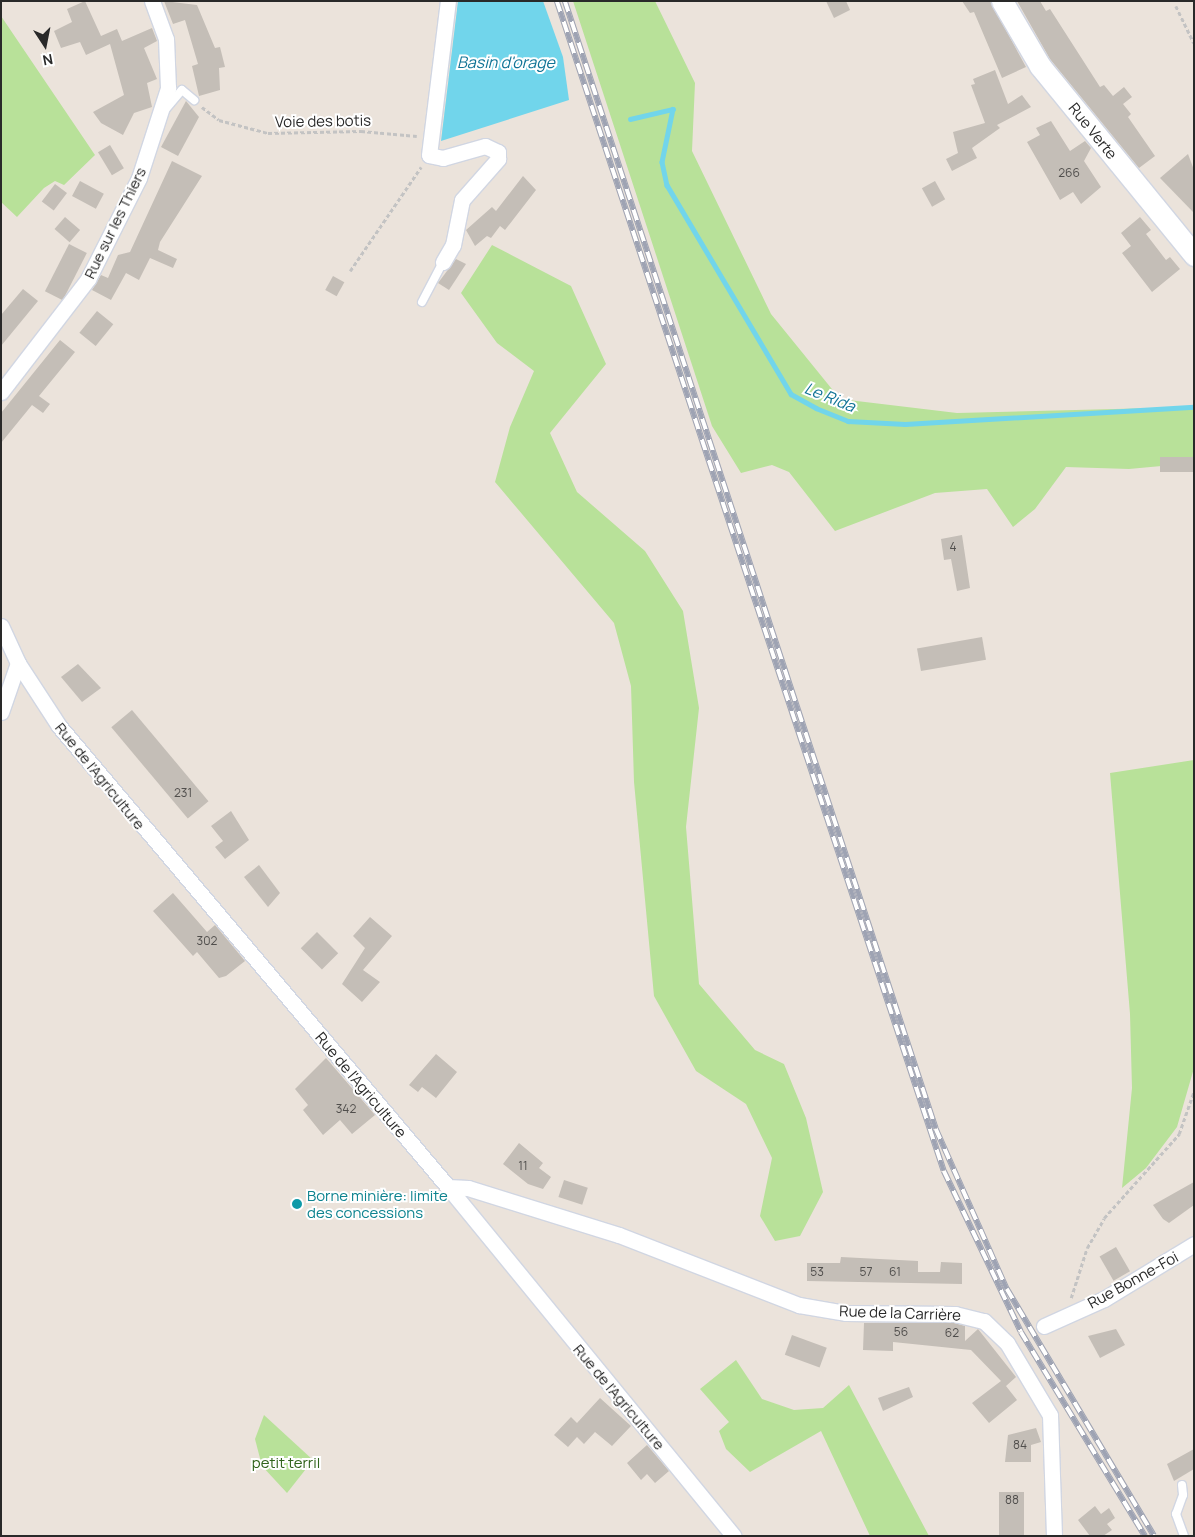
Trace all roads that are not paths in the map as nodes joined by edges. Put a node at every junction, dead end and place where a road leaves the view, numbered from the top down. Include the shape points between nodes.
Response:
1 (152, 1) edge
2 (448, 1) edge
3 (1002, 1) edge
4 (194, 100) road end
5 (160, 115) junction
6 (1194, 254) edge
7 (443, 262) joint
8 (422, 302) dead end
9 (1, 392) edge
10 (1, 626) edge
11 (18, 663) junction
12 (1, 712) edge
13 (448, 1187) junction
14 (1194, 1244) edge
15 (1044, 1326) dead end
16 (1182, 1485) dead end
17 (734, 1536) edge
18 (1054, 1536) edge
19 (1184, 1536) edge

1 - 5 street, Rue sur les Thiers via 166,39 169,65
2 - 7 street via 429,155 443,158 485,146 498,152 492,171 462,200 453,245
3 - 6 street, Rue Verte via 1040,66
4 - 5 lane via 182,90
5 - 9 street, Rue sur les Thiers via 139,178 88,279
7 - 8 lane
10 - 11 street, Rue de l'Agriculture
11 - 12 street
11 - 13 street, Rue de l'Agriculture via 59,726 144,831
13 - 17 street, Rue de l'Agriculture
13 - 18 street, Rue de la Carrière via 468,1188 619,1234 799,1305 846,1313 955,1314 984,1321 1007,1343 1050,1415
14 - 15 street, Rue Bonne-Foi via 1104,1299
16 - 19 lane via 1183,1495 1176,1514

